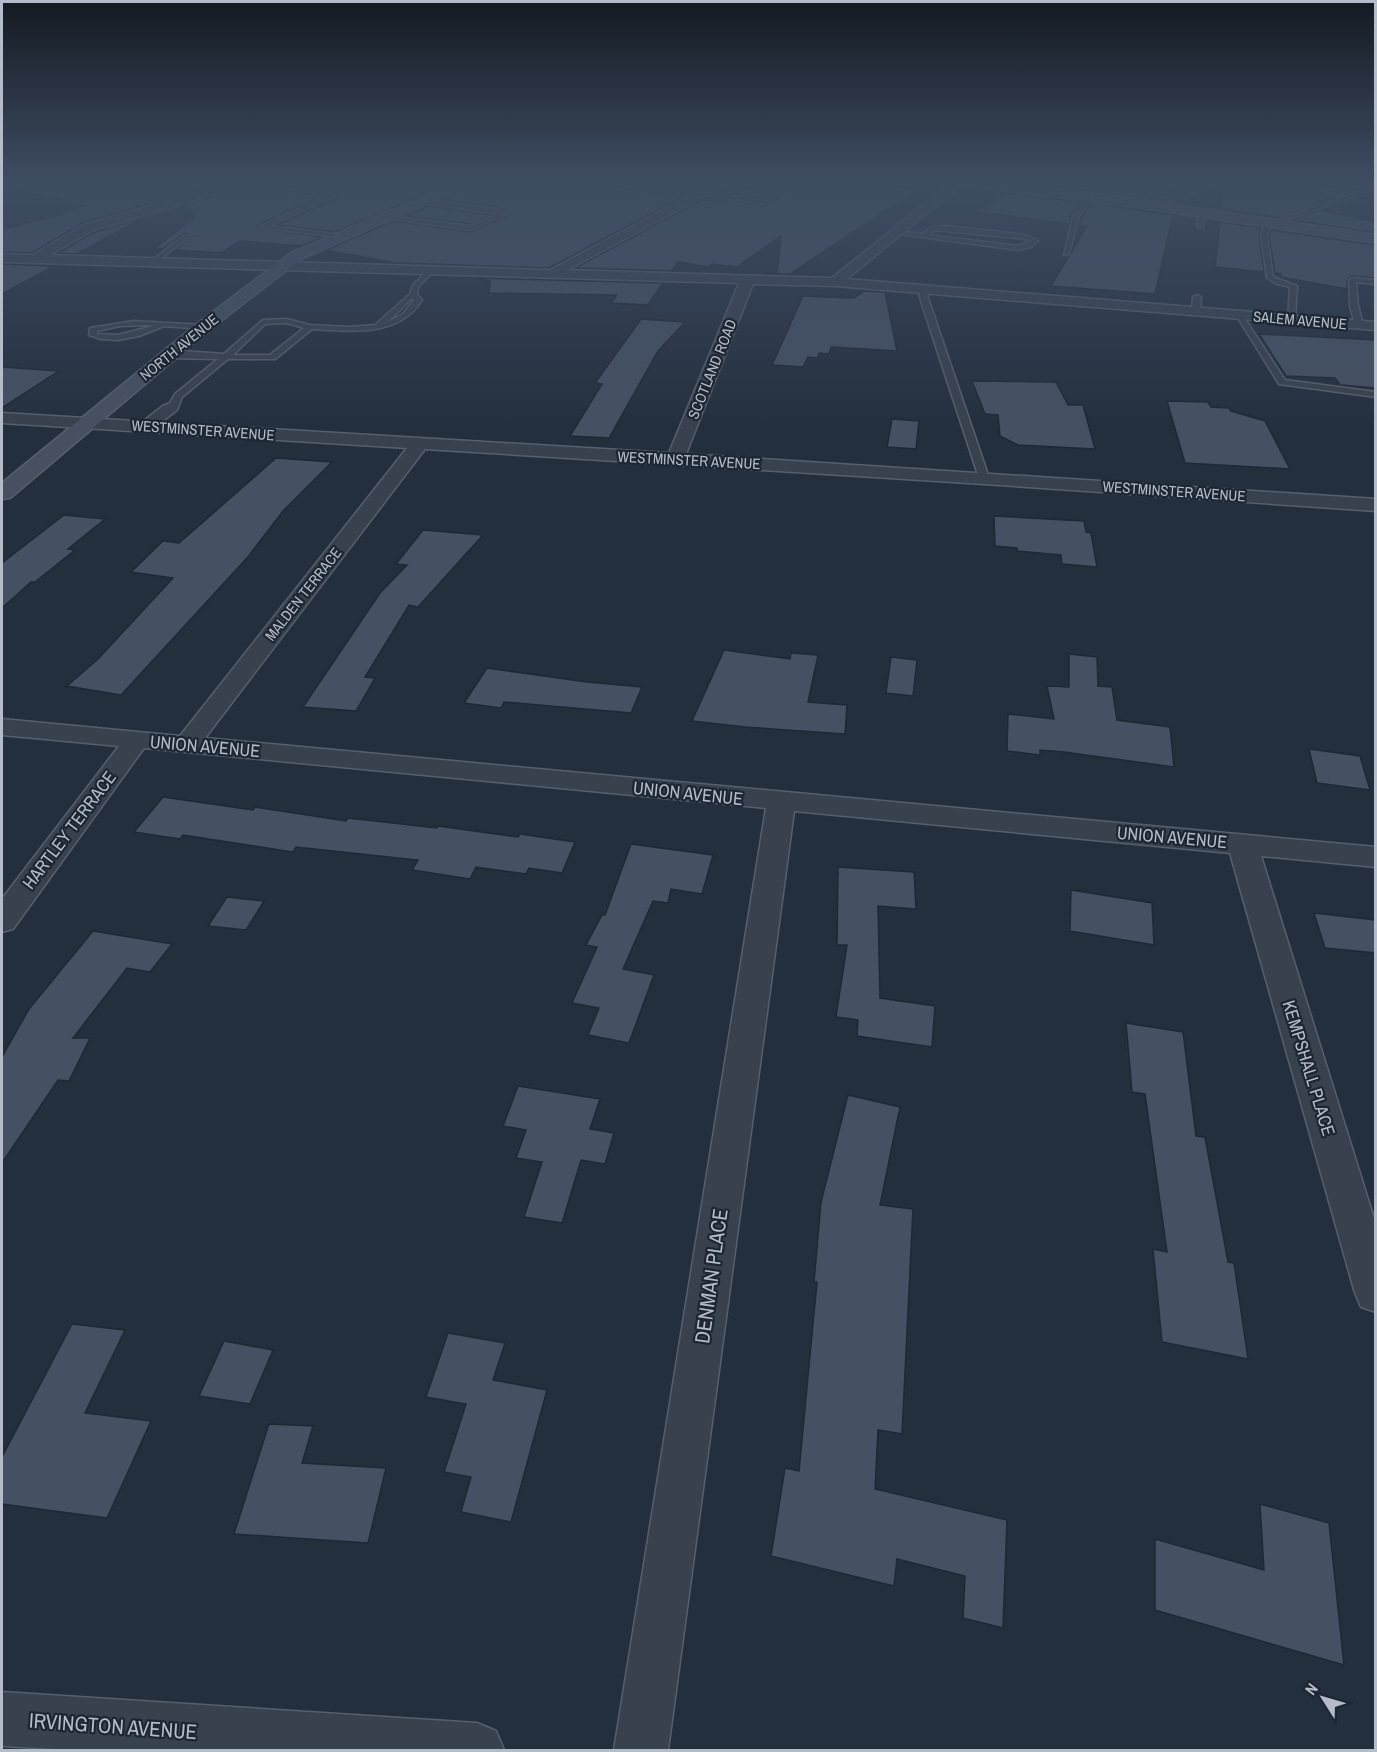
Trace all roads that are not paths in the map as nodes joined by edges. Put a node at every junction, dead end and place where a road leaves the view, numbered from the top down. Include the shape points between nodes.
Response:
1 (210, 264) edge
2 (286, 264) edge
3 (571, 264) edge
4 (857, 264) edge
5 (1268, 264) edge
6 (283, 266) junction
7 (431, 270) junction
8 (553, 273) junction
9 (748, 278) junction
10 (835, 282) junction
11 (1376, 282) edge
12 (923, 289) junction
13 (412, 295) junction
14 (1239, 315) junction
15 (1292, 319) junction
16 (1359, 324) junction
17 (161, 325) junction
18 (1376, 326) edge
19 (203, 327) junction
20 (310, 327) junction
21 (377, 327) junction
22 (170, 354) junction
23 (226, 357) junction
24 (1376, 395) edge
25 (2, 418) edge
26 (87, 422) junction
27 (145, 427) junction
28 (419, 445) junction
29 (675, 459) junction
30 (984, 478) junction
31 (2, 493) edge
32 (1376, 505) edge
33 (2, 727) edge
34 (137, 740) junction
35 (187, 744) junction
36 (781, 802) junction
37 (1242, 843) junction
38 (1376, 857) edge
39 (2, 921) edge
40 (1376, 1293) edge
41 (2, 1719) edge
42 (477, 1750) edge
43 (641, 1750) edge

1 - 6 street, SALEM AVENUE
2 - 6 main road, NORTH AVENUE
3 - 8 street
4 - 10 street
5 - 15 lane via 1270,278 1294,286
6 - 7 street, SALEM AVENUE
6 - 19 main road, NORTH AVENUE
7 - 8 street, SALEM AVENUE
7 - 13 lane via 415,286
8 - 9 street, SALEM AVENUE
9 - 10 street, SALEM AVENUE
9 - 29 street, SCOTLAND ROAD
10 - 12 street, SALEM AVENUE
11 - 16 lane via 1352,280
12 - 14 street, SALEM AVENUE via 1196,304
12 - 30 lane
13 - 21 lane
13 - 21 lane via 418,300 406,317 398,323
14 - 15 street, SALEM AVENUE
14 - 24 lane via 1282,382
15 - 16 street, SALEM AVENUE
16 - 18 street, SALEM AVENUE
17 - 17 lane via 111,324 93,330 93,335 117,337
17 - 19 lane
19 - 22 main road, NORTH AVENUE
20 - 21 lane
20 - 23 lane via 272,357
20 - 23 lane via 287,321 263,322
22 - 23 lane
22 - 26 main road, NORTH AVENUE
23 - 27 lane via 178,396 174,408
25 - 26 street, WESTMINSTER AVENUE
26 - 27 street, WESTMINSTER AVENUE
26 - 31 main road, NORTH AVENUE
27 - 28 street, WESTMINSTER AVENUE
28 - 29 street, WESTMINSTER AVENUE
28 - 35 street, MALDEN TERRACE
29 - 30 street, WESTMINSTER AVENUE
30 - 32 street, WESTMINSTER AVENUE
33 - 34 street, UNION AVENUE
34 - 35 street, UNION AVENUE
34 - 39 street, HARTLEY TERRACE
35 - 36 street, UNION AVENUE
36 - 37 street, UNION AVENUE
36 - 43 street, DENMAN PLACE
37 - 38 street, UNION AVENUE
37 - 40 street, KEMPSHALL PLACE
41 - 42 street, IRVINGTON AVENUE

